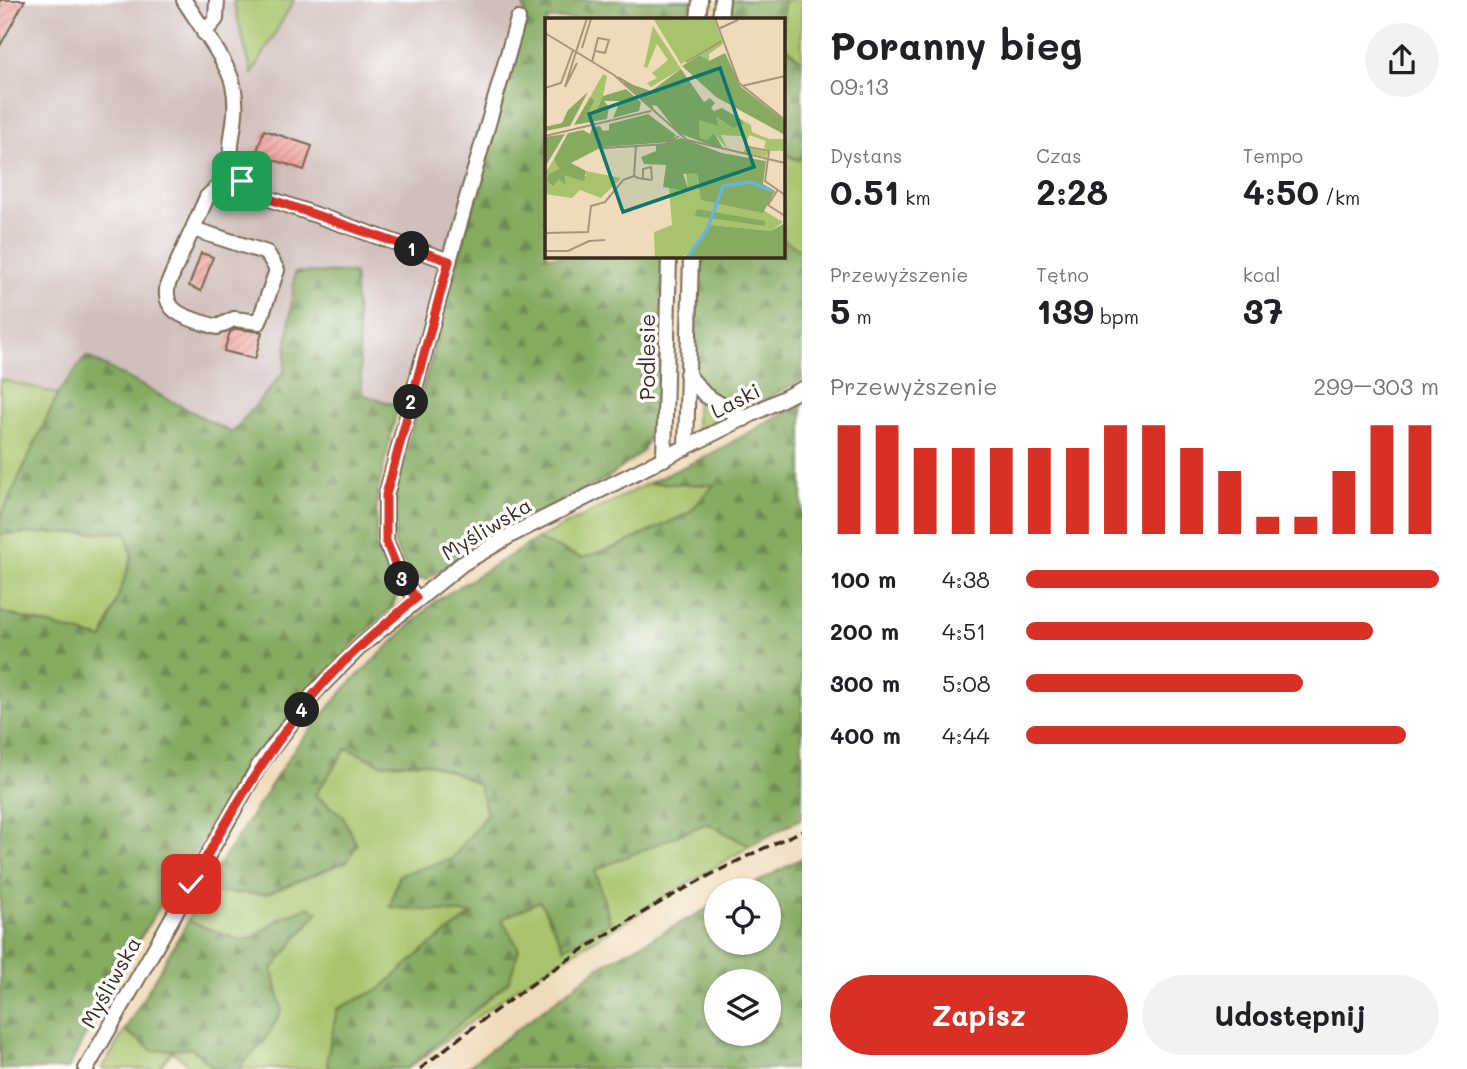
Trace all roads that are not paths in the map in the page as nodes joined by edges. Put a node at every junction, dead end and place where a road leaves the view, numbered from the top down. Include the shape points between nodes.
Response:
1 (184, 0) edge
2 (217, 0) edge
3 (700, 0) edge
4 (722, 0) edge
5 (698, 18) edge
6 (720, 18) edge
7 (518, 19) dead end
8 (204, 33) junction
9 (234, 173) junction
10 (193, 229) junction
11 (669, 257) edge
12 (691, 257) edge
13 (449, 261) junction
14 (687, 374) junction
15 (802, 389) edge
16 (687, 406) junction
17 (668, 407) junction
18 (744, 419) junction
19 (687, 448) junction
20 (664, 459) junction
21 (416, 598) junction
22 (86, 1069) edge

1 - 8 street
2 - 8 street via 216,19
3 - 5 street
4 - 6 street
7 - 13 street
8 - 9 street via 233,82 236,104 229,150
9 - 10 street via 207,197
9 - 13 street via 267,198
10 - 10 street via 168,284 167,304 176,313 217,327 234,318 259,323 277,270 267,253
11 - 17 street, Podlesie
12 - 14 street, Podlesie
13 - 21 street via 386,495 386,541 401,578
14 - 16 street, Podlesie
14 - 18 street via 705,396
15 - 18 street, Laski
16 - 17 street via 681,412
16 - 19 street, Podlesie
17 - 20 street, Podlesie
18 - 19 street, Laski
19 - 20 street, Myśliwska
20 - 21 street, Myśliwska via 513,534
21 - 22 street, Myśliwska via 316,692 260,764

